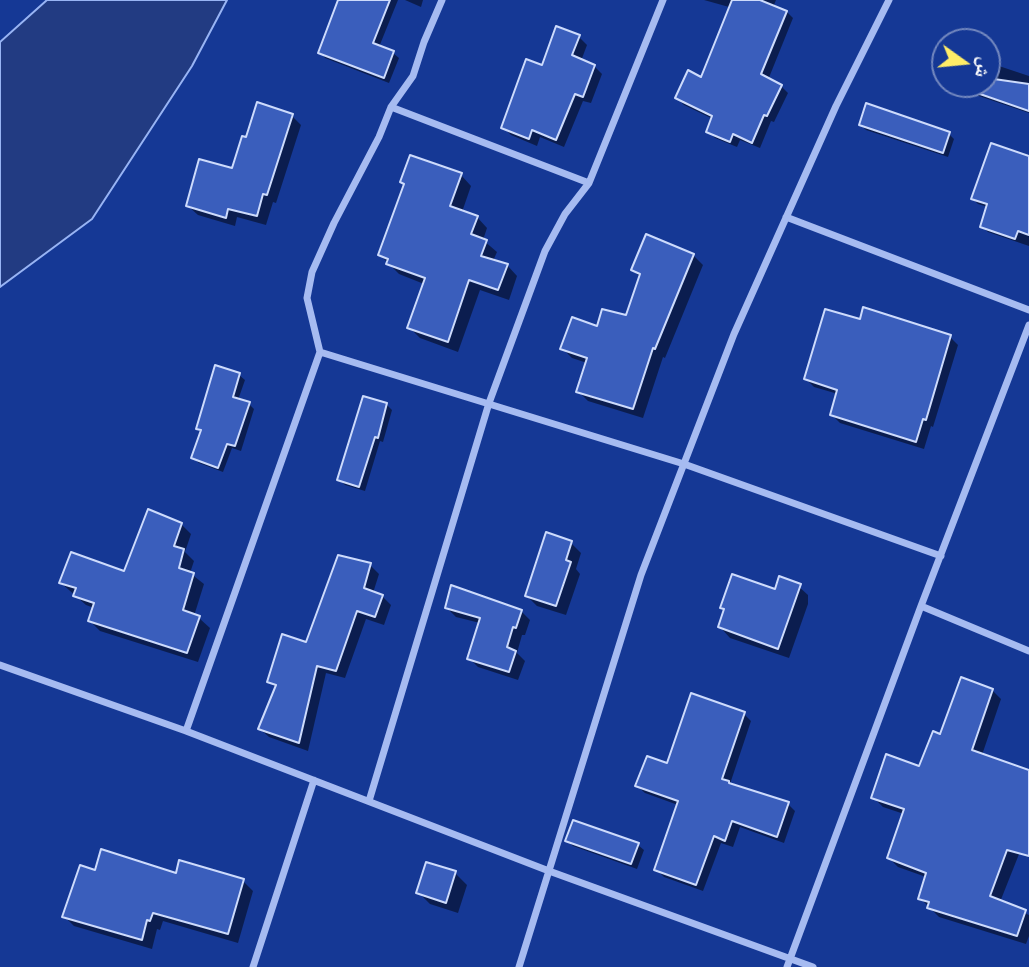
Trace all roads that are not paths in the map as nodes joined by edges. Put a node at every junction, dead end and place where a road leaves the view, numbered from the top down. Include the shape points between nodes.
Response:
1 (442, 0) edge
2 (663, 0) edge
3 (890, 0) edge
4 (391, 107) junction
5 (589, 183) junction
6 (786, 217) junction
7 (1029, 310) edge
8 (1029, 325) edge
9 (320, 352) junction
10 (489, 403) junction
11 (684, 464) junction
12 (941, 556) junction
13 (921, 606) junction
14 (1029, 651) edge
15 (0, 665) edge
16 (186, 731) junction
17 (314, 780) junction
18 (369, 802) junction
19 (549, 871) junction
20 (790, 958) junction
21 (253, 967) edge
22 (519, 967) edge
23 (787, 967) edge
24 (813, 967) edge

1 - 4 street via 412,76
2 - 5 street
3 - 6 street
4 - 5 street
4 - 9 street via 312,272 307,298
5 - 10 street via 545,251
6 - 7 street
6 - 11 street
8 - 12 street
9 - 10 street
9 - 16 street
10 - 11 street
10 - 18 street
11 - 12 street
11 - 19 street via 641,575
12 - 13 street
13 - 14 street
13 - 20 street
15 - 16 street
16 - 17 street
17 - 18 street
17 - 21 street
18 - 19 street
19 - 20 street
19 - 22 street
20 - 23 street
20 - 24 street

